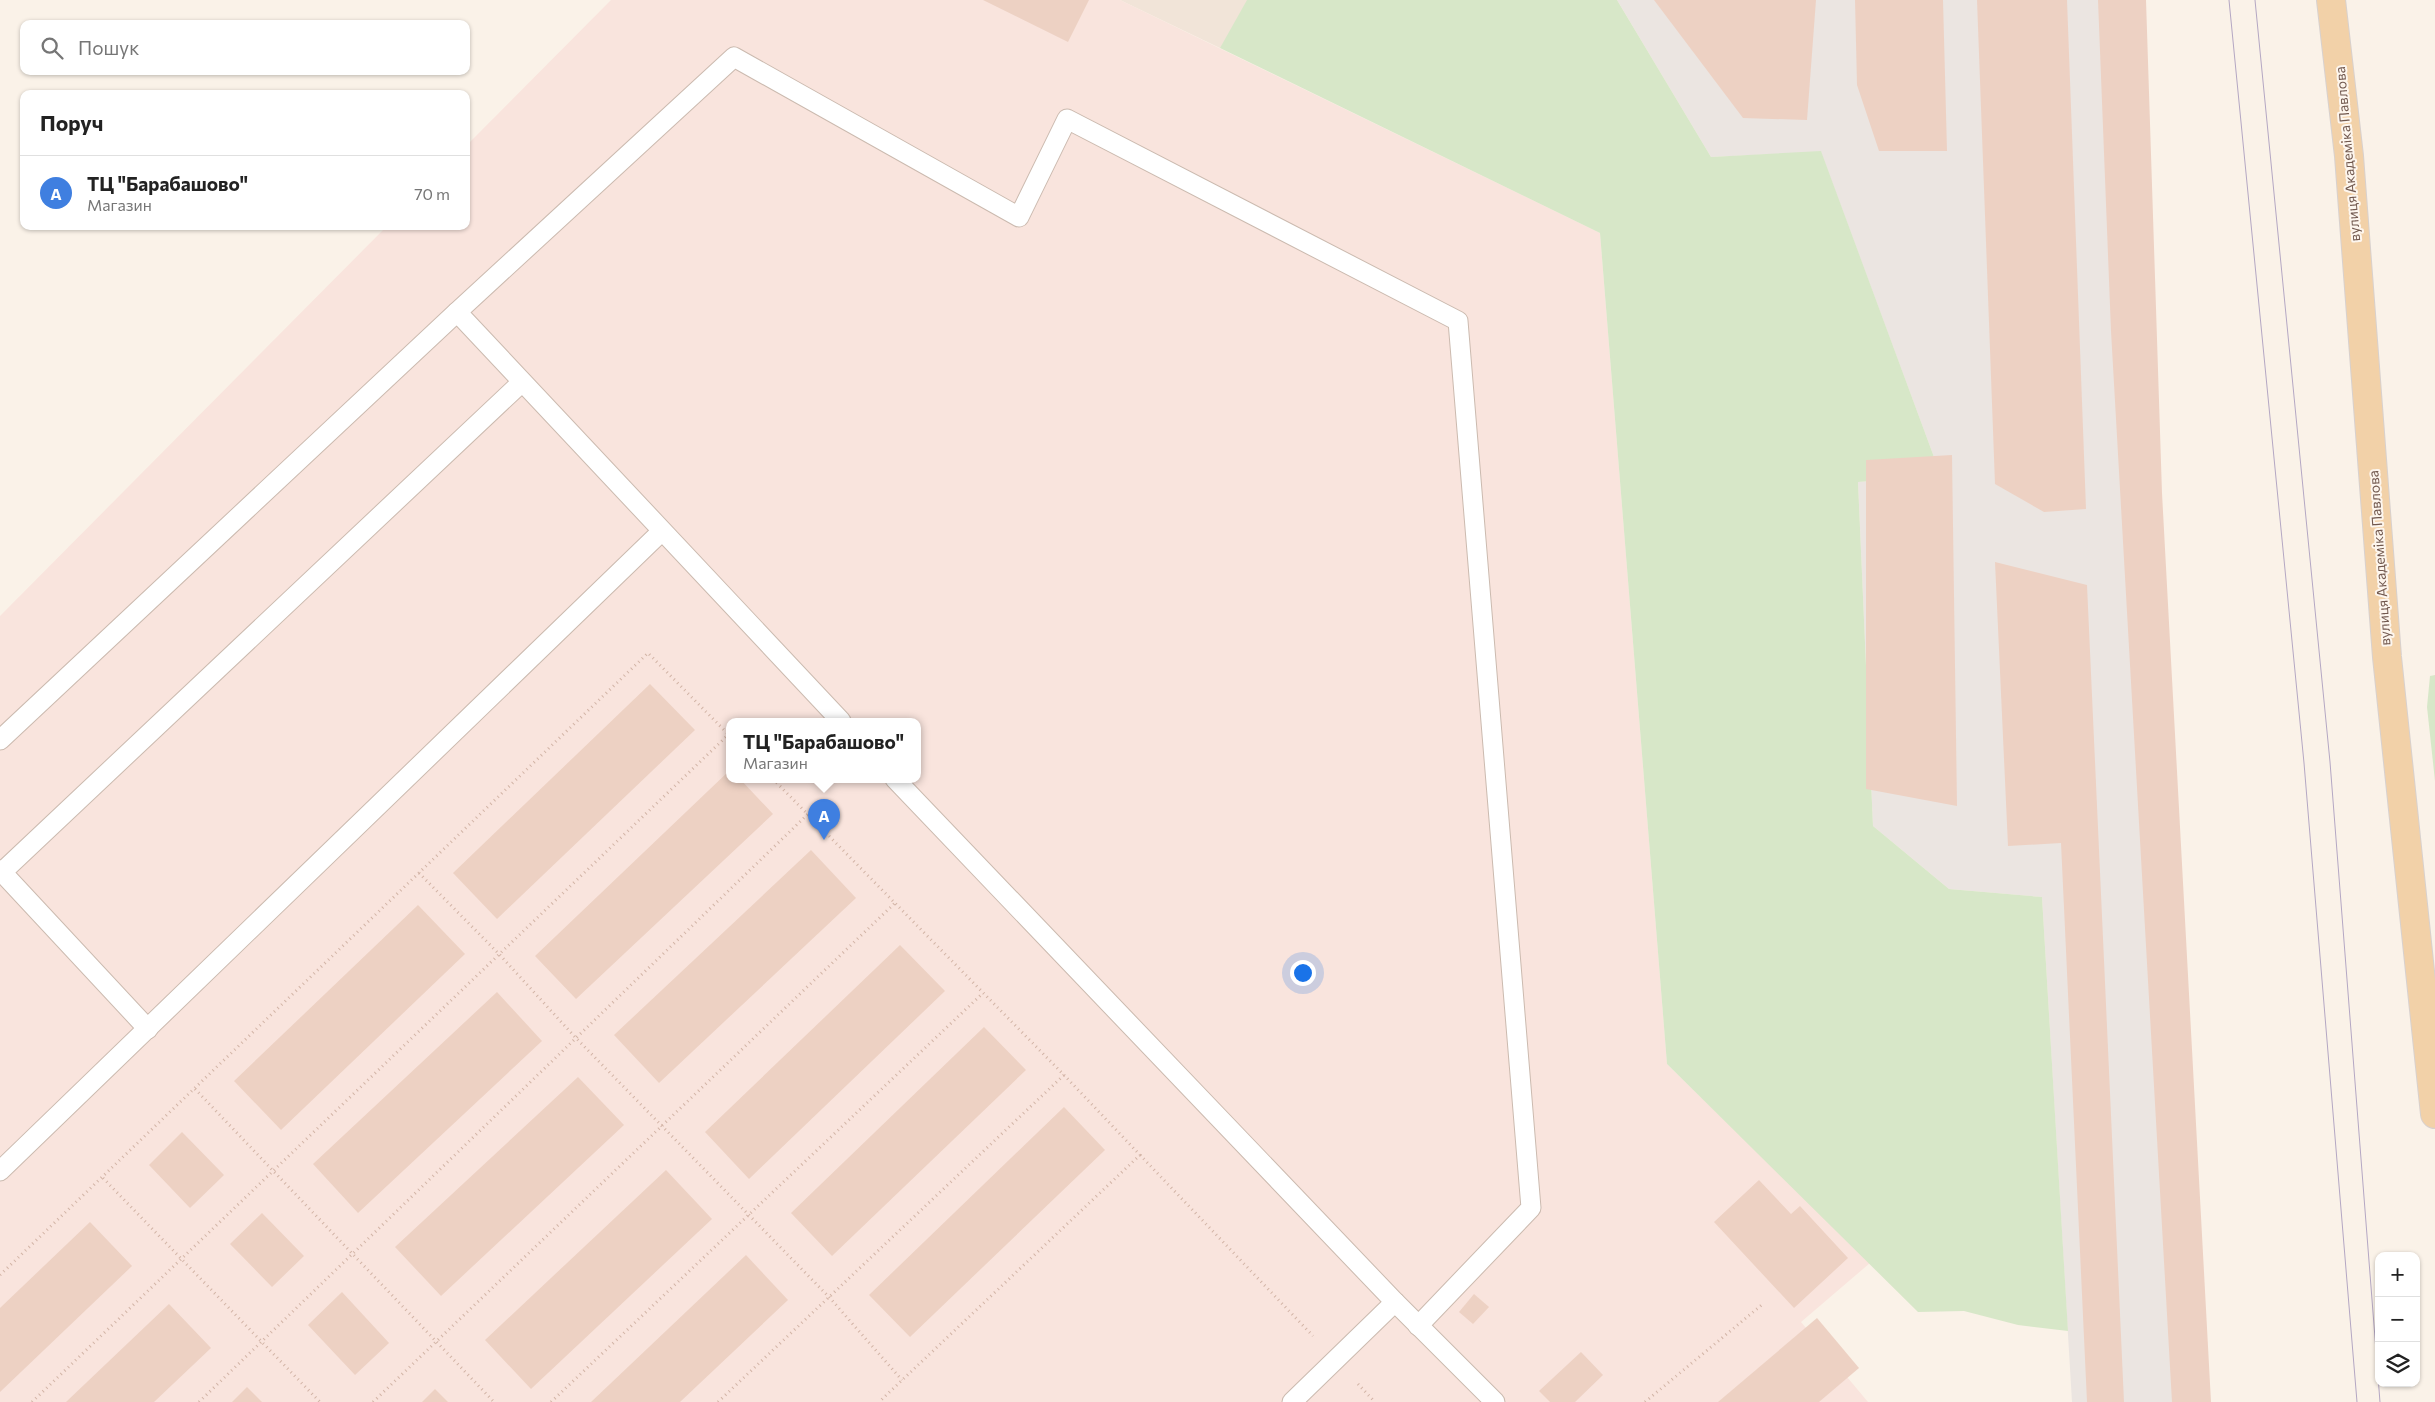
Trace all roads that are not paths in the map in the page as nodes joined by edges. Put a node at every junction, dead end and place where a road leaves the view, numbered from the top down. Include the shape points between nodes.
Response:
1 (2331, 0) edge
2 (457, 312) junction
3 (522, 382) junction
4 (661, 532) junction
5 (837, 718) edge
6 (0, 740) edge
7 (899, 783) edge
8 (1, 872) edge
9 (148, 1029) junction
10 (2435, 1114) edge
11 (0, 1171) edge
12 (1395, 1302) junction
13 (1418, 1326) junction
14 (1292, 1402) edge
15 (1495, 1402) edge

1 - 10 main road, вулиця Академіка Павлова via 2349,156 2387,657
2 - 3 lane
2 - 6 lane
2 - 13 lane via 734,57 1019,217 1067,120 1458,321 1532,1208
3 - 4 lane
3 - 8 lane
4 - 5 lane
4 - 9 lane
7 - 12 lane
8 - 9 lane
9 - 11 lane
12 - 13 lane
12 - 14 lane
13 - 15 lane

